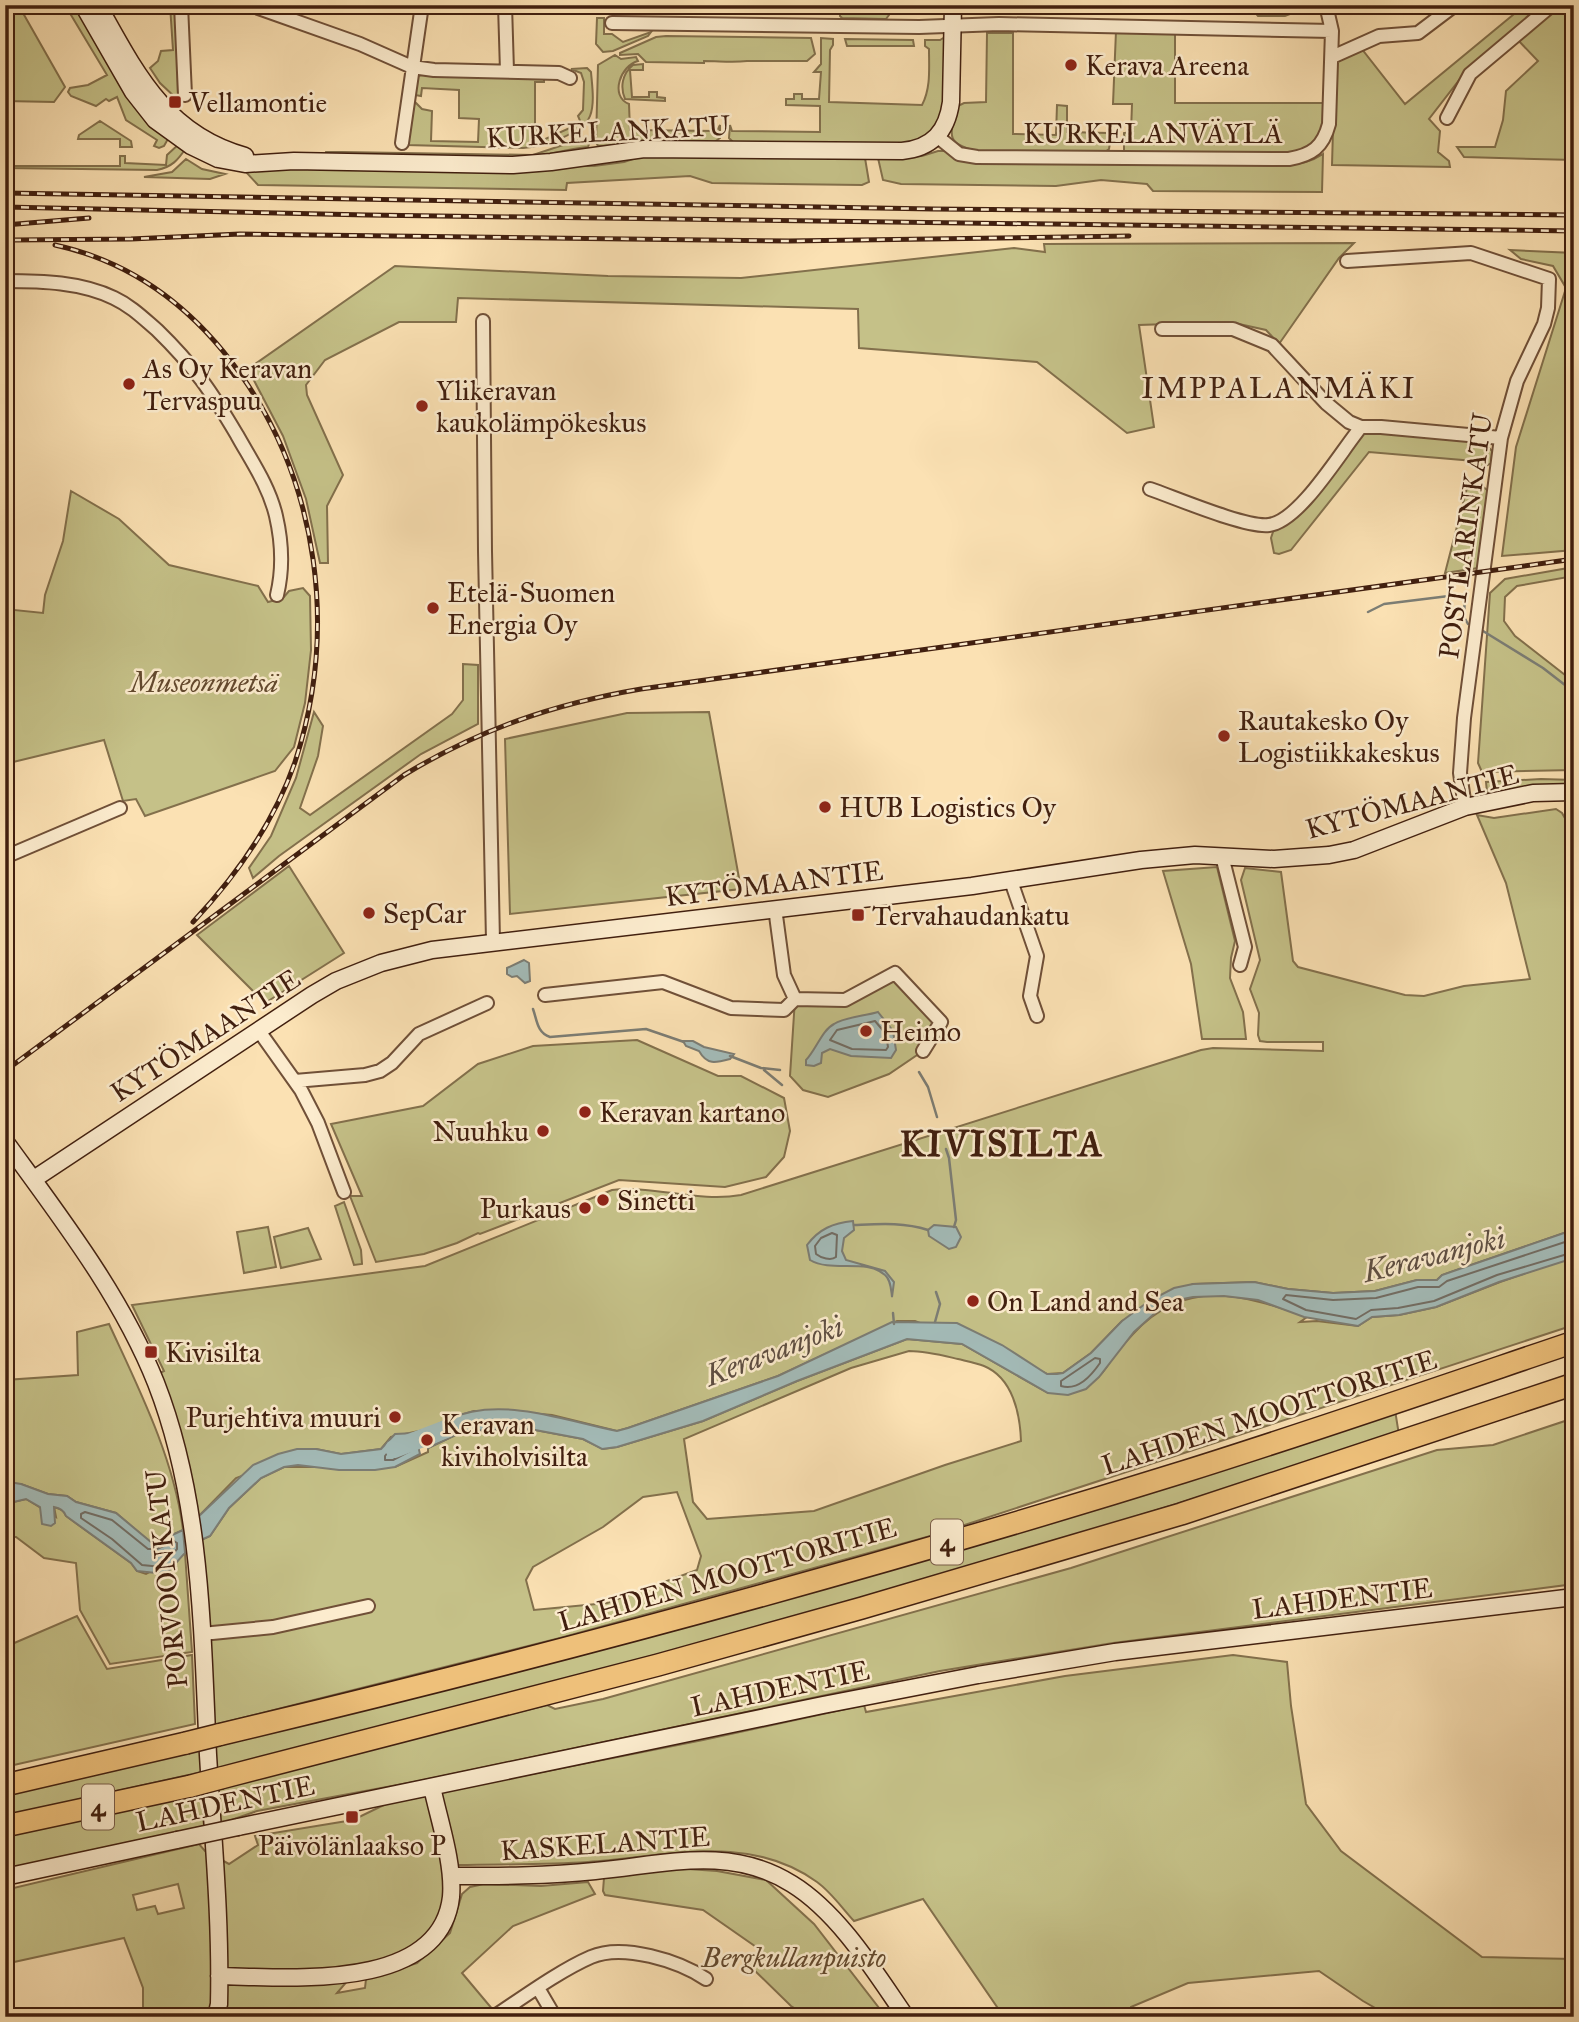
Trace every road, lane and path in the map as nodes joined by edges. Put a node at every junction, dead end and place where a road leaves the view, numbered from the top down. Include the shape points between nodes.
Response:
1 (83, 5) edge
2 (98, 5) edge
3 (181, 5) edge
4 (250, 5) edge
5 (422, 5) edge
6 (505, 5) edge
7 (953, 5) edge
8 (1326, 5) edge
9 (1455, 5) edge
10 (1552, 5) edge
11 (612, 23) dead end
12 (953, 25) junction
13 (1332, 32) junction
14 (1332, 57) junction
15 (412, 67) junction
16 (507, 71) junction
17 (570, 78) dead end
18 (185, 95) dead end
19 (1447, 118) dead end
20 (938, 138) junction
21 (402, 143) dead end
22 (268, 162) junction
23 (1348, 261) dead end
24 (5, 281) edge
25 (483, 321) dead end
26 (1162, 329) dead end
27 (1360, 427) junction
28 (1501, 438) junction
29 (1150, 489) dead end
30 (277, 595) dead end
31 (1574, 792) edge
32 (1465, 807) junction
33 (120, 808) dead end
34 (1222, 856) junction
35 (5, 857) edge
36 (1012, 881) junction
37 (775, 908) junction
38 (493, 941) junction
39 (1240, 965) dead end
40 (545, 995) dead end
41 (795, 999) junction
42 (487, 1003) dead end
43 (1037, 1016) dead end
44 (259, 1031) junction
45 (923, 1051) dead end
46 (295, 1081) junction
47 (5, 1141) edge
48 (34, 1179) junction
49 (344, 1192) dead end
50 (1574, 1342) edge
51 (1574, 1384) edge
52 (1574, 1597) edge
53 (368, 1606) dead end
54 (202, 1634) junction
55 (5, 1785) edge
56 (432, 1787) junction
57 (5, 1826) edge
58 (5, 1877) edge
59 (451, 1877) junction
60 (219, 1976) junction
61 (706, 1979) dead end
62 (538, 1988) junction
63 (498, 2014) dead end
64 (554, 2014) edge
65 (216, 2017) edge
66 (906, 2017) edge

1 - 22 street, KURKELANKATU via 133,92 155,120 218,159
2 - 22 street, KURKELANKATU via 139,78 160,105 207,141
3 - 18 street
4 - 15 street
5 - 15 street
6 - 16 street
7 - 12 street
8 - 13 street, KURKELANVÄYLÄ
9 - 14 street via 1418,33 1380,36
10 - 19 street via 1470,74
11 - 12 street
12 - 13 street
12 - 20 street via 951,102
13 - 14 street, KURKELANVÄYLÄ
14 - 20 street, KURKELANVÄYLÄ via 1326,138 1305,156 977,157 959,154
15 - 16 street
15 - 21 street
16 - 17 street via 559,73
20 - 22 street, KURKELANKATU via 902,151 645,149 513,165
23 - 28 street, POSTLARINKATU via 1471,253 1549,279 1544,324 1517,381
24 - 30 street via 90,288 116,299 192,366 211,390 264,483 281,547
25 - 38 street
26 - 27 street via 1233,329 1272,345 1326,403
27 - 28 street
27 - 29 street via 1299,508 1271,525 1239,520
28 - 32 street, POSTLARINKATU via 1464,718 1460,772
31 - 32 street, KYTÖMAANTIE via 1533,793
32 - 34 street, KYTÖMAANTIE via 1354,850 1274,859
33 - 35 street
34 - 36 street, KYTÖMAANTIE via 1141,860
34 - 39 street via 1245,947
36 - 37 street, KYTÖMAANTIE
36 - 43 street via 1037,956 1030,996
37 - 38 street, KYTÖMAANTIE
37 - 41 street via 784,975
38 - 44 street, KYTÖMAANTIE via 406,955 359,971
40 - 41 street via 663,982 731,1008 784,1010
41 - 45 street via 845,1000 895,973 941,1022
42 - 46 street via 419,1034 380,1071
44 - 46 street
44 - 48 street, KYTÖMAANTIE
46 - 49 street via 318,1123
47 - 48 street, PORVOONKATU
48 - 54 street, PORVOONKATU via 113,1296 157,1384 190,1505
50 - 55 highway, LAHDEN MOOTTORITIE / 4, bridge via 1183,1472 863,1567 437,1683
51 - 57 highway, 4, bridge via 1181,1514 876,1605 191,1786
52 - 56 street, LAHDENTIE via 1060,1661
53 - 54 street via 273,1627
54 - 60 street, PORVOONKATU
56 - 58 street, LAHDENTIE, bridge
56 - 59 street
59 - 60 street via 447,1915 438,1933 407,1957 384,1966 320,1977
59 - 66 street, KASKELANTIE via 595,1871 683,1859 740,1863 792,1883 816,1901
60 - 65 street, PORVOONKATU
61 - 62 street via 659,1958 619,1952 593,1956
62 - 63 street
62 - 64 street

